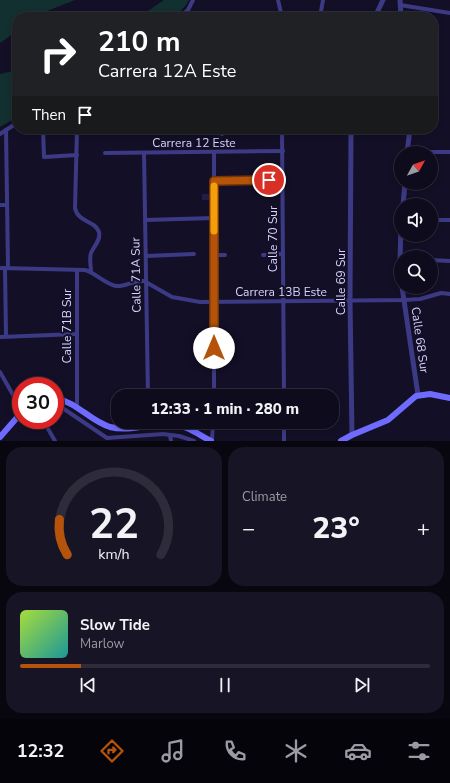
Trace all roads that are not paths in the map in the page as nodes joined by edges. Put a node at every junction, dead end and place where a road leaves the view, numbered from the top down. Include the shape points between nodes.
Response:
1 (193, 0) edge
2 (278, 0) edge
3 (324, 0) edge
4 (383, 0) edge
5 (400, 2) edge
6 (185, 12) edge
7 (281, 12) edge
8 (321, 12) edge
9 (377, 12) edge
10 (401, 12) edge
11 (450, 13) edge
12 (12, 126) edge
13 (6, 130) junction
14 (0, 134) edge
15 (43, 134) edge
16 (77, 134) edge
17 (282, 134) edge
18 (351, 134) edge
19 (409, 134) edge
20 (408, 146) edge
21 (282, 151) junction
22 (438, 152) edge
23 (450, 152) edge
24 (105, 153) dead end
25 (144, 153) junction
26 (214, 153) junction
27 (77, 155) junction
28 (283, 180) junction
29 (214, 181) junction
30 (0, 205) edge
31 (7, 205) junction
32 (214, 218) junction
33 (145, 220) junction
34 (438, 220) edge
35 (450, 220) edge
36 (194, 254) dead end
37 (283, 254) junction
38 (214, 255) junction
39 (225, 255) dead end
40 (263, 255) dead end
41 (146, 256) junction
42 (438, 260) edge
43 (450, 260) edge
44 (4, 268) edge
45 (77, 270) junction
46 (91, 272) junction
47 (146, 282) junction
48 (403, 294) edge
49 (450, 294) edge
50 (404, 300) junction
51 (350, 301) junction
52 (214, 302) junction
53 (283, 302) junction
54 (77, 334) junction
55 (6, 336) junction
56 (0, 337) edge
57 (0, 372) edge
58 (148, 389) edge
59 (214, 389) edge
60 (284, 389) edge
61 (12, 393) edge
62 (418, 396) junction
63 (450, 398) edge
64 (64, 400) edge
65 (77, 407) junction
66 (64, 409) edge
67 (12, 423) edge
68 (111, 426) edge
69 (48, 429) edge
70 (186, 429) edge
71 (213, 429) edge
72 (284, 429) edge
73 (170, 435) junction
74 (352, 435) junction
75 (0, 437) edge
76 (107, 439) edge
77 (55, 441) edge
78 (171, 441) edge
79 (194, 441) edge
80 (212, 441) edge
81 (284, 441) edge
82 (340, 441) edge

1 - 6 street
2 - 7 street
3 - 8 street
4 - 9 street
5 - 10 street
5 - 11 street
12 - 13 street
13 - 14 street
13 - 31 street
15 - 27 street via 44,156
16 - 27 street
17 - 21 street, Calle 70 Sur
18 - 51 street, Calle 69 Sur
19 - 20 street
21 - 26 street, Carrera 12 Este
21 - 28 street, Calle 70 Sur
22 - 23 street
24 - 25 street, Carrera 12 Este
25 - 26 street, Carrera 12 Este
25 - 33 street, Calle 71A Sur
26 - 29 street
27 - 46 street via 76,208 79,216 93,225 99,233 91,254
28 - 29 street
28 - 37 street, Calle 70 Sur
29 - 32 street
30 - 31 street
31 - 44 street
32 - 33 street
32 - 38 street
33 - 41 street, Calle 71A Sur
34 - 35 street
36 - 41 street
37 - 40 street
37 - 53 street, Calle 70 Sur
38 - 39 street
38 - 52 street
41 - 47 street, Calle 71A Sur
42 - 43 street
44 - 45 street
44 - 55 street
45 - 46 street
45 - 54 street, Calle 71B Sur
46 - 47 street via 113,285
47 - 52 street, Carrera 13B Este via 176,298
47 - 58 street, Calle 71A Sur
48 - 50 street, Calle 68 Sur
49 - 50 street, Carrera 13B Este via 441,293
50 - 51 street, Carrera 13B Este
50 - 62 street, Calle 68 Sur
51 - 53 street, Carrera 13B Este
51 - 74 street, Calle 69 Sur
52 - 53 street, Carrera 13B Este
52 - 59 street
53 - 60 street, Calle 70 Sur
54 - 55 street
54 - 65 street, Calle 71B Sur
55 - 56 street
57 - 61 street
62 - 63 main road via 430,394
62 - 74 main road via 388,420
64 - 65 main road
65 - 68 main road
66 - 76 street
67 - 75 main road
69 - 77 street
70 - 80 main road
71 - 80 street
72 - 81 street
73 - 76 street
73 - 78 street
73 - 79 street
74 - 82 main road

